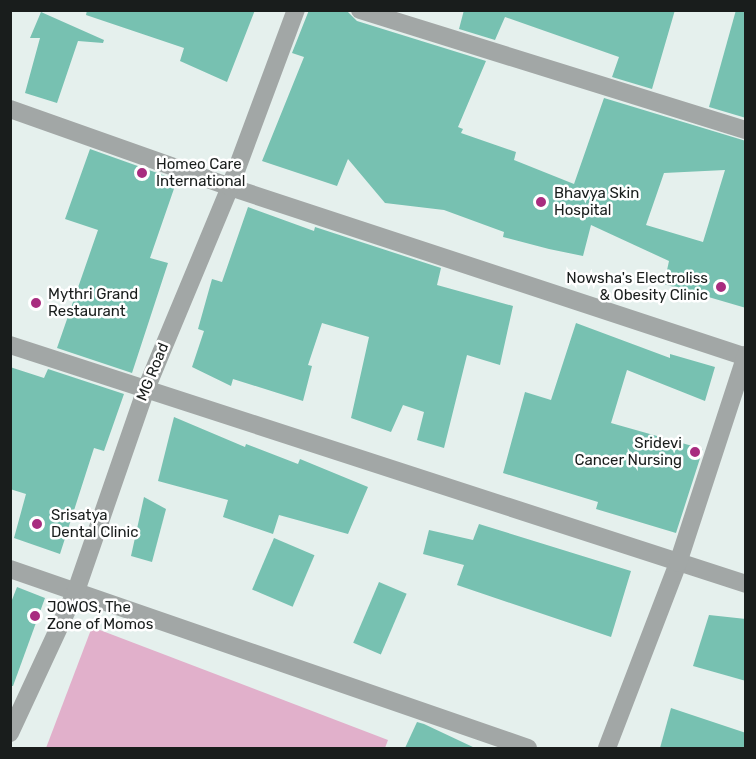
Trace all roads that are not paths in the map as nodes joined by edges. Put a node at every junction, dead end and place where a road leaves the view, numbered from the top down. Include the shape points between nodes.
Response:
1 (296, 10) edge
2 (360, 10) edge
3 (10, 109) edge
4 (746, 130) edge
5 (230, 187) junction
6 (10, 345) edge
7 (745, 356) edge
8 (146, 389) junction
9 (678, 562) junction
10 (10, 569) edge
11 (746, 584) edge
12 (76, 591) junction
13 (10, 733) edge
14 (528, 748) edge
15 (607, 748) edge

1 - 5 street, MG Road
2 - 4 street
3 - 5 street
5 - 7 street
5 - 8 street, MG Road
6 - 8 street
7 - 9 street
8 - 9 street
8 - 12 street, MG Road
9 - 11 street
9 - 15 street
10 - 12 street
12 - 13 street, MG Road
12 - 14 street

